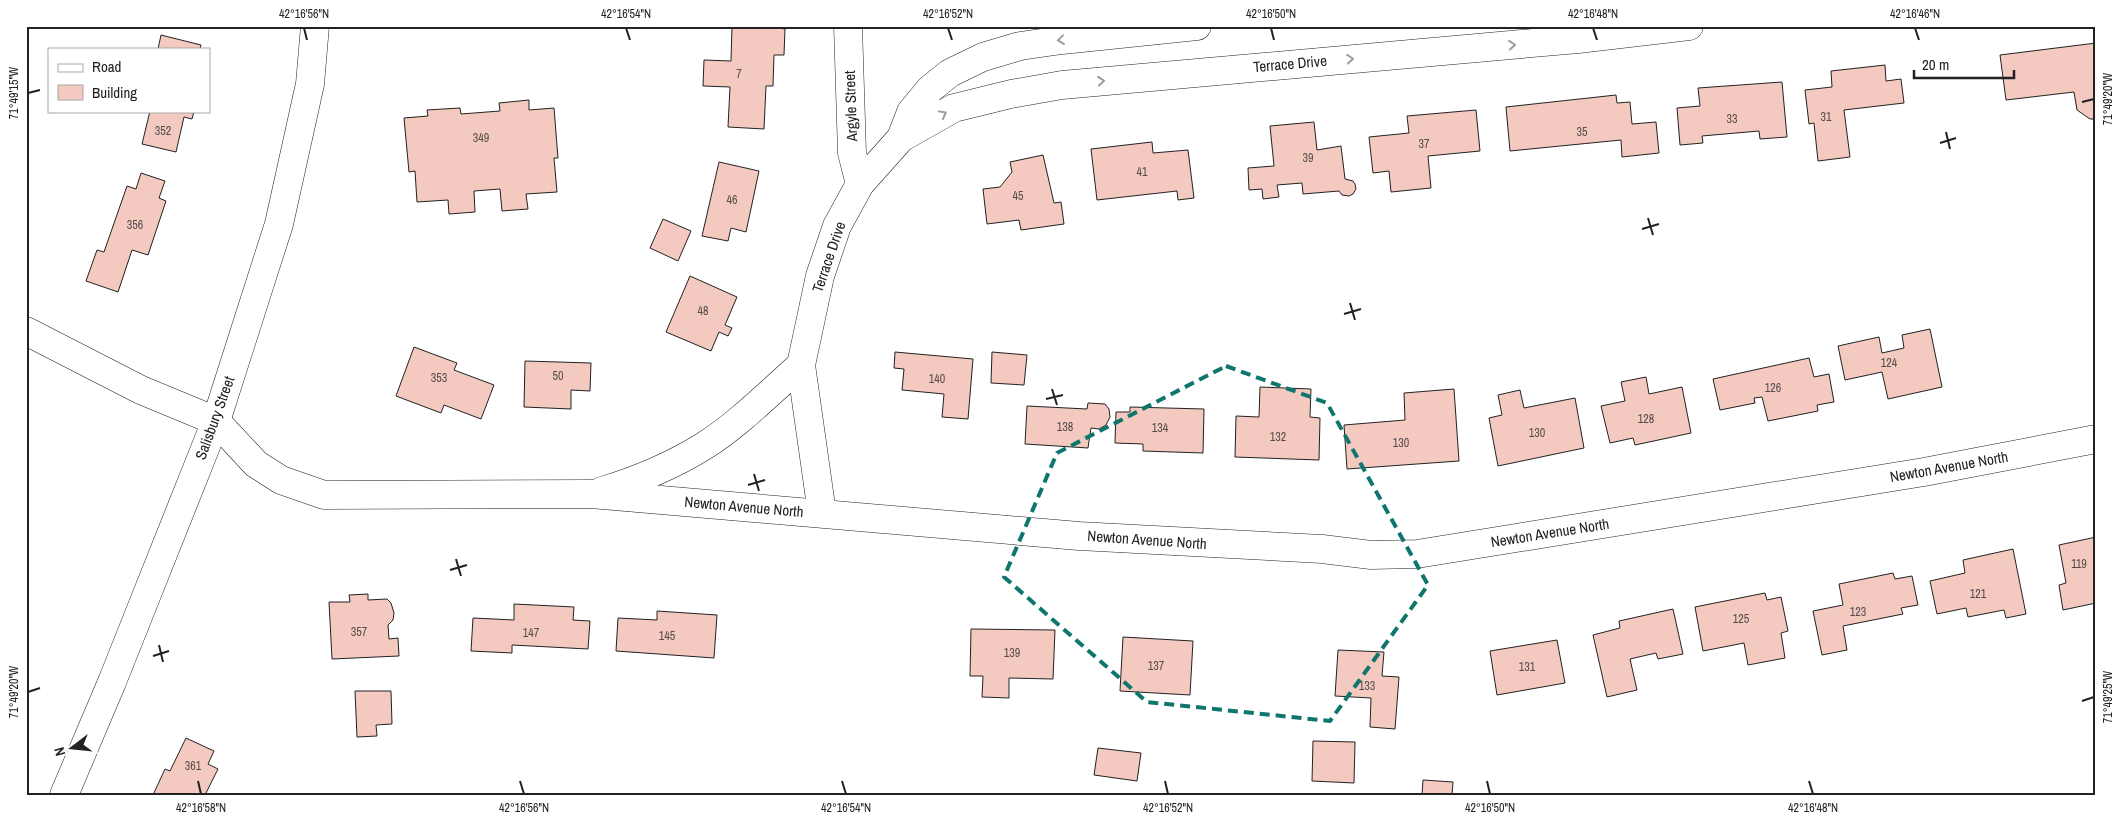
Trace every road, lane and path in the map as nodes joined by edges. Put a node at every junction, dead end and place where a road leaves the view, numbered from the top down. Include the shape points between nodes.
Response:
1 (315, 26) edge
2 (848, 26) edge
3 (1197, 26) edge
4 (1689, 26) edge
5 (901, 138) junction
6 (860, 184) junction
7 (26, 331) edge
8 (801, 364) junction
9 (216, 421) junction
10 (2096, 439) edge
11 (592, 494) junction
12 (822, 513) junction
13 (64, 795) edge

1 - 9 street, Salisbury Street via 310,84 279,224
2 - 6 street, Argyle Street via 852,153
3 -> 5 street, Terrace Drive via 1020,46 982,57 950,73 930,89 911,112
5 -> 4 street, Terrace Drive via 954,108 1062,85 1578,39
5 - 6 street, Terrace Drive
6 - 8 street, Terrace Drive via 837,226 820,276
7 - 9 street via 141,390
8 - 11 street via 705,446 632,482
8 - 12 street, Terrace Drive
9 - 11 street, Newton Avenue North via 256,464 280,480 324,495
9 - 13 street, Salisbury Street
10 - 12 street, Newton Avenue North via 1924,472 1418,554 1371,555 1322,549 1079,536
11 - 12 street, Newton Avenue North

